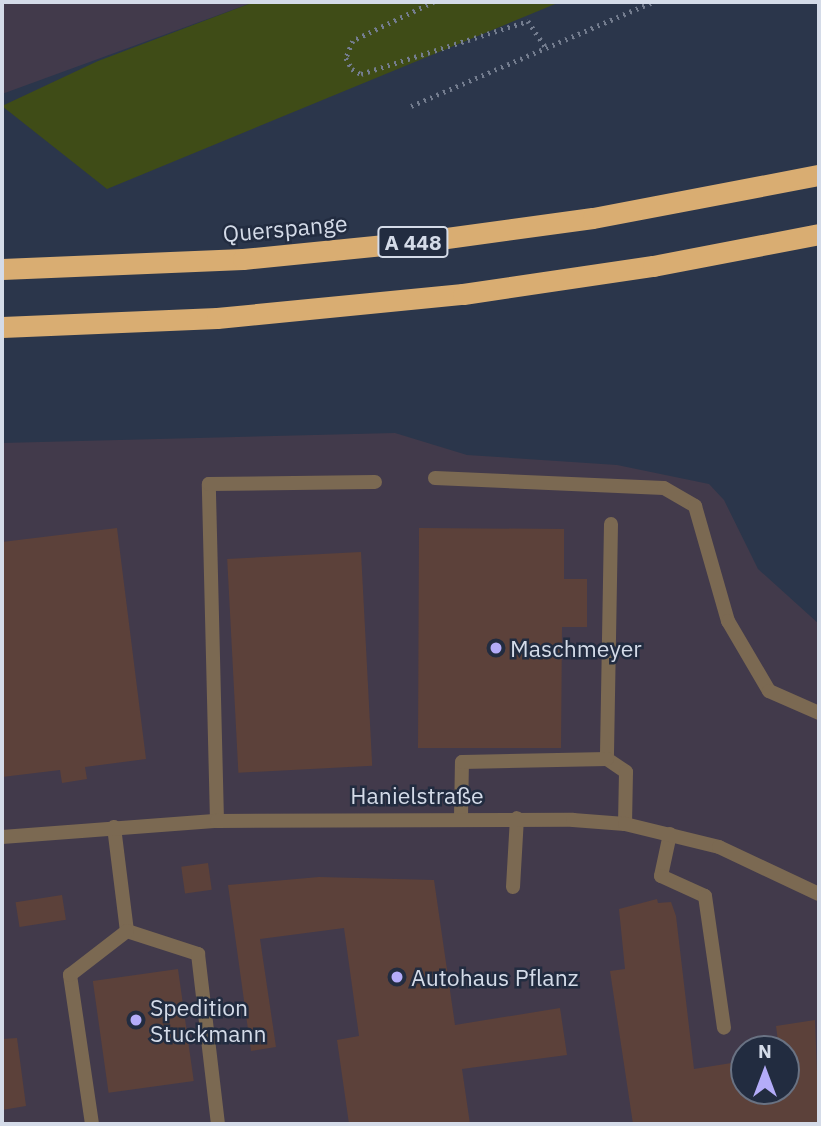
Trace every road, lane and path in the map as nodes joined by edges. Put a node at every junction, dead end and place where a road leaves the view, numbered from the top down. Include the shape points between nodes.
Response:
1 (434, 2) edge
2 (652, 2) edge
3 (545, 48) junction
4 (411, 106) dead end
5 (819, 175) edge
6 (819, 234) edge
7 (2, 269) edge
8 (2, 327) edge
9 (435, 478) dead end
10 (375, 482) dead end
11 (611, 524) dead end
12 (819, 713) edge
13 (607, 759) junction
14 (461, 817) junction
15 (517, 818) junction
16 (217, 821) junction
17 (625, 824) junction
18 (114, 827) junction
19 (670, 834) junction
20 (2, 837) edge
21 (513, 887) dead end
22 (819, 894) edge
23 (127, 932) junction
24 (724, 1028) dead end
25 (92, 1124) edge
26 (218, 1124) edge

1 - 3 path via 353,41 346,58 352,69 361,74 528,21
2 - 3 path
3 - 4 path
5 - 7 highway, Querspange / A 448 via 619,214 432,240 243,259
6 - 8 highway via 666,264 463,294 217,318
9 - 12 street via 664,488 695,506 728,621 769,691
10 - 16 street via 209,484
11 - 13 street
13 - 14 street via 462,762
13 - 17 street via 626,772
14 - 15 street, Hanielstraße
14 - 16 street, Hanielstraße
15 - 17 street, Hanielstraße
15 - 21 street
16 - 18 street, Hanielstraße
17 - 19 street, Hanielstraße
18 - 20 street, Hanielstraße
18 - 23 street
19 - 22 street, Hanielstraße via 719,847
19 - 24 street via 661,876 705,896
23 - 25 street via 69,975
23 - 26 street via 198,954

